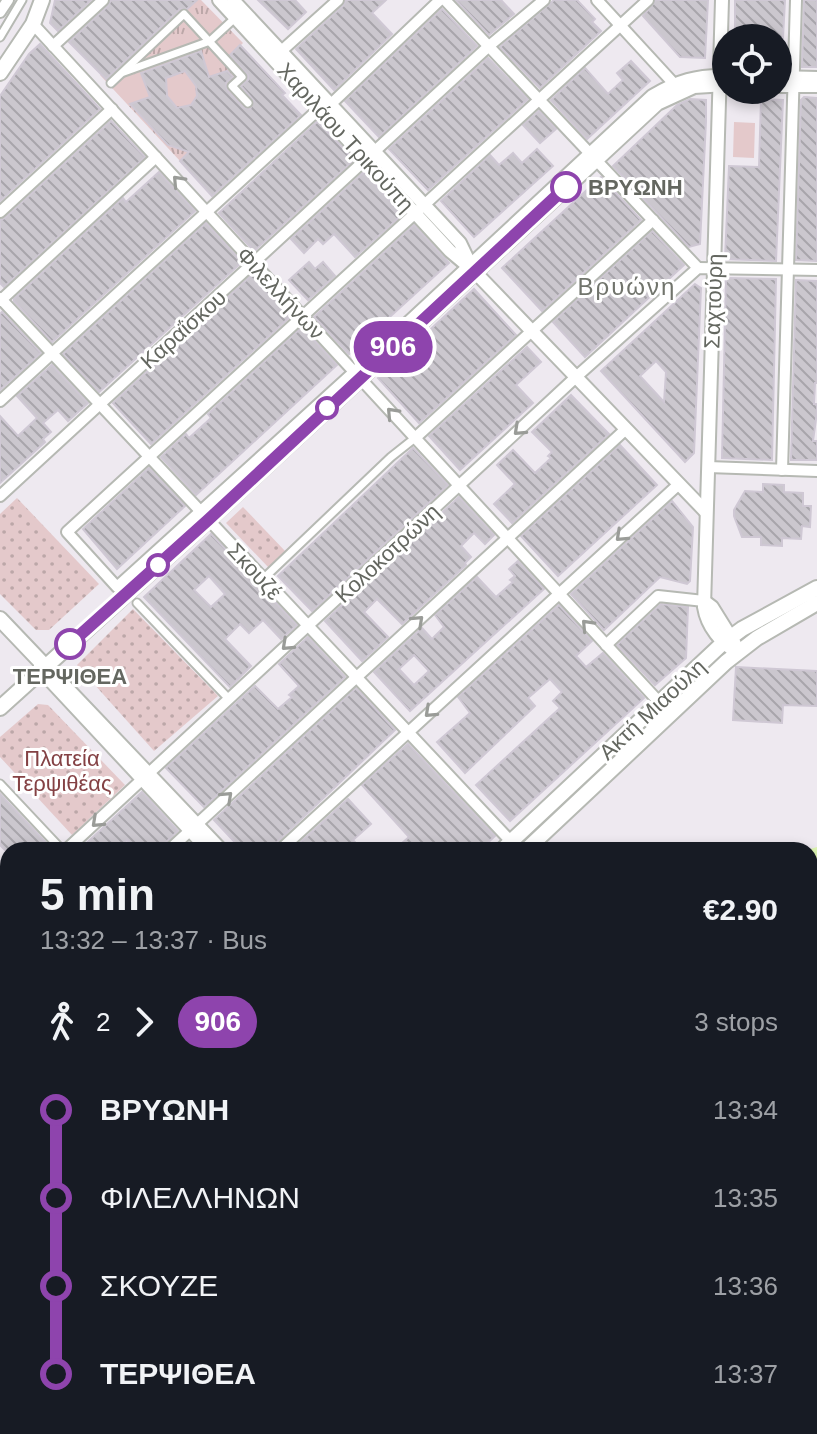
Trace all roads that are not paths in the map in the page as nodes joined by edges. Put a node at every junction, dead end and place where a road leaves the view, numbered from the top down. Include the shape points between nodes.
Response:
1 (8, 0) edge
2 (22, 0) edge
3 (42, 0) edge
4 (103, 0) edge
5 (338, 0) edge
6 (443, 0) edge
7 (544, 0) edge
8 (597, 0) edge
9 (648, 0) edge
10 (722, 0) edge
11 (796, 0) edge
12 (227, 2) edge
13 (0, 12) edge
14 (235, 18) junction
15 (33, 24) junction
16 (722, 24) edge
17 (621, 26) junction
18 (0, 37) edge
19 (210, 41) junction
20 (792, 41) edge
21 (53, 46) junction
22 (489, 46) junction
23 (277, 55) junction
24 (0, 73) edge
25 (122, 73) junction
26 (817, 77) edge
27 (792, 81) edge
28 (712, 82) edge
29 (792, 82) edge
30 (111, 83) dead end
31 (817, 85) edge
32 (676, 87) junction
33 (539, 99) junction
34 (248, 103) dead end
35 (331, 104) junction
36 (722, 104) edge
37 (788, 104) edge
38 (112, 109) junction
39 (319, 109) junction
40 (371, 156) junction
41 (592, 156) junction
42 (156, 157) junction
43 (425, 204) junction
44 (0, 212) edge
45 (206, 212) junction
46 (415, 213) junction
47 (653, 220) junction
48 (254, 264) junction
49 (471, 267) junction
50 (698, 268) junction
51 (713, 268) junction
52 (787, 269) junction
53 (817, 270) edge
54 (1, 300) edge
55 (303, 317) junction
56 (532, 331) junction
57 (52, 354) junction
58 (357, 375) junction
59 (576, 377) junction
60 (0, 401) edge
61 (100, 405) junction
62 (626, 429) junction
63 (415, 438) junction
64 (148, 456) junction
65 (708, 467) junction
66 (782, 470) junction
67 (817, 471) edge
68 (679, 484) junction
69 (459, 486) junction
70 (0, 496) edge
71 (706, 512) junction
72 (204, 516) junction
73 (507, 538) junction
74 (263, 579) junction
75 (817, 588) edge
76 (120, 591) junction
77 (559, 594) junction
78 (704, 601) junction
79 (137, 603) dead end
80 (817, 603) edge
81 (0, 619) edge
82 (307, 626) junction
83 (727, 640) junction
84 (606, 645) junction
85 (738, 653) junction
86 (41, 666) junction
87 (356, 678) junction
88 (229, 699) junction
89 (659, 702) junction
90 (0, 708) edge
91 (407, 733) junction
92 (145, 777) junction
93 (0, 784) edge
94 (193, 828) junction
95 (56, 842) edge
96 (73, 842) edge
97 (178, 842) edge
98 (202, 842) edge
99 (210, 842) edge
100 (289, 842) edge
101 (506, 842) edge
102 (516, 842) edge
103 (535, 842) edge

1 - 13 street
2 - 18 street
3 - 15 main road
4 - 21 street
5 - 23 street
6 - 22 street
6 - 35 street
7 - 22 street, Καραΐσκου
8 - 17 street
9 - 17 street
10 - 16 street, Σαχτούρη
11 - 20 street
12 - 14 street, Χαριλάου Τρικούπη
12 - 23 street, Χαριλάου Τρικούπη
14 - 19 street
14 - 23 street, Χαριλάου Τρικούπη
15 - 21 street, Φιλελλήνων
15 - 24 main road
17 - 32 street
17 - 33 street
19 - 25 street
19 - 25 street via 184,14
19 - 34 street via 242,77 232,86
21 - 38 street, Φιλελλήνων
22 - 33 street
22 - 40 street, Καραΐσκου
23 - 35 street, Χαριλάου Τρικούπη
23 - 39 street, Χαριλάου Τρικούπη
25 - 30 street
26 - 27 street
28 - 32 main road
29 - 31 main road
32 - 41 main road
33 - 41 street
33 - 43 street
35 - 39 street
35 - 40 street, Χαριλάου Τρικούπη
36 - 51 street, Σαχτούρη
37 - 52 street
38 - 42 street, Φιλελλήνων
38 - 44 street
39 - 40 street, Χαριλάου Τρικούπη
39 - 45 street
40 - 43 street, Χαριλάου Τρικούπη
40 - 46 street, Χαριλάου Τρικούπη
40 - 48 street, Καραΐσκου
41 - 47 street
41 - 49 main road
45 -> 42 street, Φιλελλήνων
42 - 54 street
43 - 46 street
43 - 49 street, Χαριλάου Τρικούπη via 460,243
45 - 48 street, Φιλελλήνων
45 - 57 street
46 - 49 street, Χαριλάου Τρικούπη
46 - 55 street
47 - 50 street
47 - 56 street
48 - 55 street, Φιλελλήνων
48 - 61 street, Καραΐσκου
49 - 56 street, Χαριλάου Τρικούπη
49 - 58 main road
50 - 51 street
50 - 59 street, Κολοκοτρώνη
51 - 52 street
51 - 65 street, Σαχτούρη
52 - 53 street
52 - 66 street
54 - 57 street, Σκουζέ
55 - 58 street, Φιλελλήνων
55 - 64 street
56 - 59 street, Χαριλάου Τρικούπη
56 - 63 street
57 - 60 street
57 - 61 street, Σκουζέ
63 -> 58 street, Φιλελλήνων
58 - 72 main road
59 - 62 street, Χαριλάου Τρικούπη
59 -> 69 street, Κολοκοτρώνη
61 - 64 street, Σκουζέ
61 - 70 street, Καραΐσκου
62 - 68 street, Χαριλάου Τρικούπη
62 - 73 street
63 - 69 street, Φιλελλήνων
63 - 74 street
64 - 72 street, Σκουζέ
64 - 76 street via 67,532
65 - 66 street
65 - 71 street, Σαχτούρη
66 - 67 street
68 - 71 street, Χαριλάου Τρικούπη
68 -> 77 street
69 - 73 street, Φιλελλήνων
69 - 82 street, Κολοκοτρώνη
71 - 78 street, Σαχτούρη
72 - 74 street, Σκουζέ
72 - 76 main road
73 - 77 street, Φιλελλήνων
87 -> 73 street
74 - 82 street, Σκουζέ
75 - 83 main road, Ακτή Μιαούλη
76 - 86 main road
84 -> 77 street, Φιλελλήνων
77 -> 91 street
78 - 83 street, Σαχτούρη via 708,621
78 - 84 street via 658,596
79 - 88 street
80 - 85 main road, Ακτή Μιαούλη
81 - 86 main road
82 - 87 street, Σκουζέ
82 -> 88 street, Κολοκοτρώνη
83 - 85 street, Σαχτούρη
83 - 89 main road, Ακτή Μιαούλη
84 - 89 street, Φιλελλήνων
85 - 103 main road, Ακτή Μιαούλη
86 - 90 main road
86 - 92 main road
87 - 91 street, Σκουζέ
94 -> 87 street
88 - 92 street, Κολοκοτρώνη
89 - 102 main road, Ακτή Μιαούλη
91 - 100 street
91 - 101 street, Σκουζέ
92 - 94 main road
92 -> 96 street, Κολοκοτρώνη
93 - 95 street
94 - 97 street
94 - 98 street
94 - 99 main road

